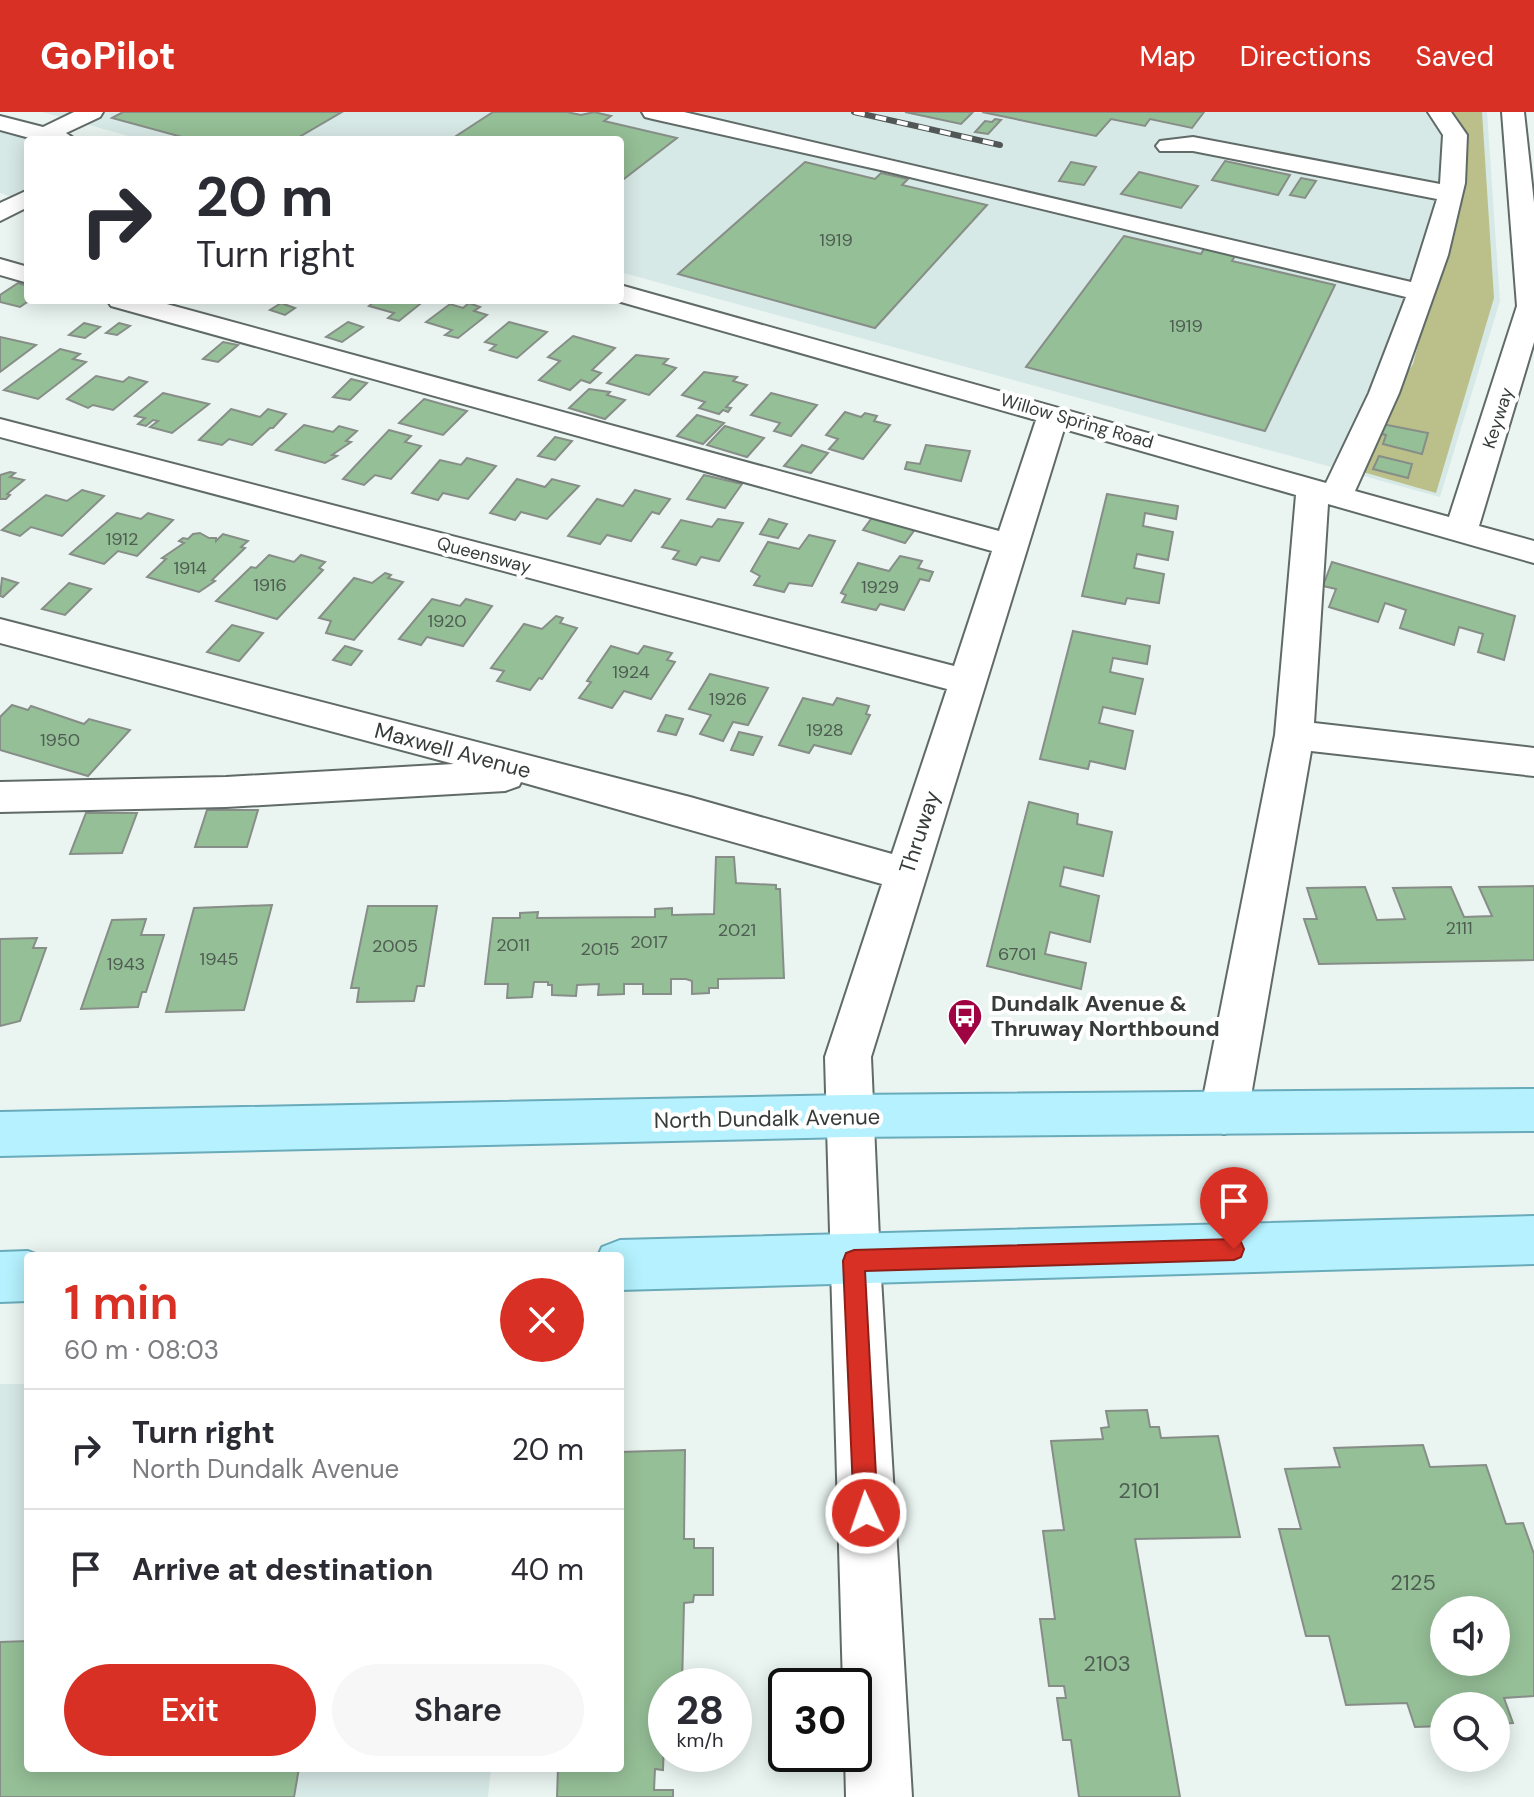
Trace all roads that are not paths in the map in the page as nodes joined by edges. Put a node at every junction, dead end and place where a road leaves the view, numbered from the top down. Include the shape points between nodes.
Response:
1 (92, 112) edge
2 (653, 112) edge
3 (1439, 112) edge
4 (0, 123) edge
5 (1520, 129) edge
6 (48, 136) edge
7 (58, 136) edge
8 (1168, 146) dead end
9 (1451, 194) junction
10 (24, 199) edge
11 (0, 213) edge
12 (1528, 215) edge
13 (0, 267) edge
14 (24, 274) edge
15 (1421, 293) junction
16 (624, 294) edge
17 (136, 304) edge
18 (1533, 306) edge
19 (1504, 400) junction
20 (1534, 408) edge
21 (1053, 414) junction
22 (0, 428) edge
23 (1325, 493) junction
24 (1461, 531) junction
25 (1011, 545) junction
26 (1534, 552) edge
27 (0, 631) edge
28 (968, 682) junction
29 (1294, 735) junction
30 (1534, 762) edge
31 (545, 774) junction
32 (0, 797) edge
33 (905, 874) junction
34 (1534, 1110) edge
35 (1224, 1113) junction
36 (848, 1116) junction
37 (0, 1134) edge
38 (1534, 1240) edge
39 (854, 1261) junction
40 (624, 1265) edge
41 (24, 1276) edge
42 (0, 1277) edge
43 (879, 1797) edge

1 - 7 street
2 - 15 street
3 - 9 street via 1455,135
4 - 6 street
5 - 12 street, Keyway
8 - 9 street via 1193,144
9 - 15 street
10 - 11 street
12 - 18 street, Keyway
13 - 14 street
15 - 23 street via 1384,393
16 - 21 street, Willow Spring Road
17 - 25 street
18 - 19 street, Keyway
19 - 20 street
19 - 24 street, Keyway
21 - 23 street, Willow Spring Road
21 - 25 street, Thruway
22 - 28 street, Queensway
23 - 24 street, Willow Spring Road
23 - 29 street
24 - 26 street, Willow Spring Road
25 - 28 street, Thruway
27 - 31 street, Maxwell Avenue
28 - 33 street, Thruway
29 - 30 street
29 - 35 street
31 - 32 street via 226,792
31 - 33 street, Maxwell Avenue
33 - 36 street, Thruway via 848,1057
34 - 35 main road, North Dundalk Avenue
35 - 36 main road, North Dundalk Avenue
36 - 37 main road, North Dundalk Avenue
36 - 39 street, Thruway
38 - 39 main road
39 - 40 main road
39 - 43 street, Thruway
41 - 42 main road

